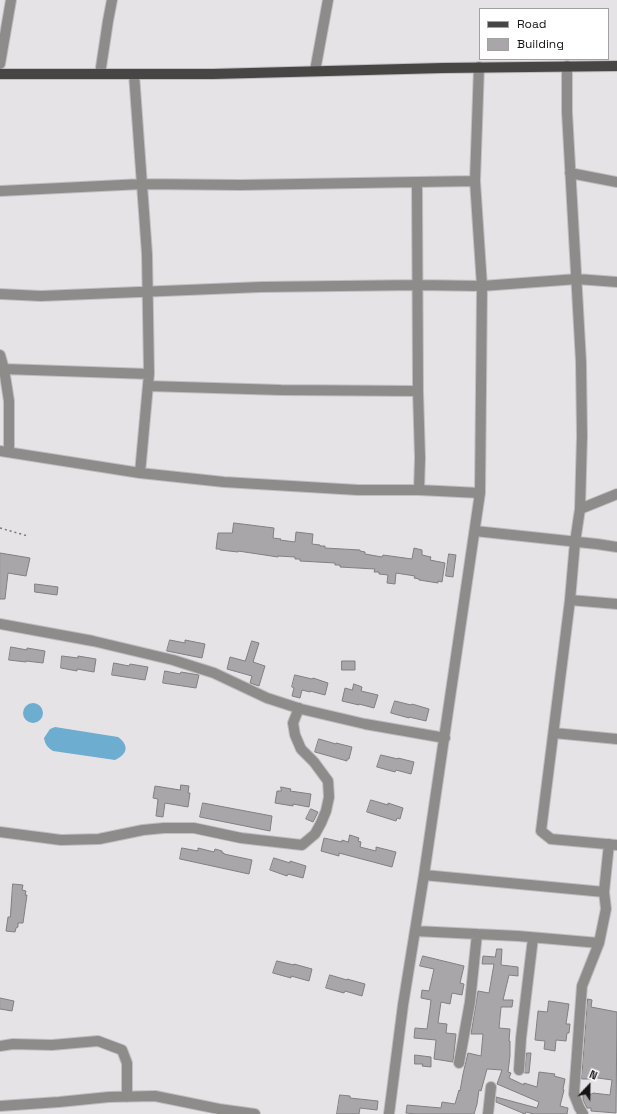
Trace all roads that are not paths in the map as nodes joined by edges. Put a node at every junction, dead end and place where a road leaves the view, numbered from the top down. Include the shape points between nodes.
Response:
1 (11, 0) edge
2 (112, 0) edge
3 (328, 0) edge
4 (4, 12) edge
5 (0, 64) edge
6 (567, 66) junction
7 (617, 66) edge
8 (479, 68) junction
9 (315, 71) junction
10 (0, 74) edge
11 (100, 74) junction
12 (134, 74) junction
13 (570, 173) junction
14 (475, 181) junction
15 (417, 182) junction
16 (617, 182) edge
17 (142, 184) junction
18 (0, 191) edge
19 (577, 279) junction
20 (617, 282) edge
21 (418, 285) junction
22 (482, 286) junction
23 (148, 292) junction
24 (0, 294) edge
25 (0, 355) edge
26 (4, 369) junction
27 (149, 374) junction
28 (148, 386) junction
29 (418, 391) junction
30 (4, 452) edge
31 (140, 474) junction
32 (419, 490) junction
33 (480, 493) junction
34 (617, 494) edge
35 (580, 508) junction
36 (475, 531) junction
37 (575, 542) junction
38 (617, 547) edge
39 (570, 600) junction
40 (617, 604) edge
41 (0, 624) edge
42 (299, 708) junction
43 (554, 733) junction
44 (444, 738) junction
45 (617, 739) edge
46 (0, 832) edge
47 (613, 844) edge
48 (424, 875) junction
49 (604, 892) junction
50 (415, 931) junction
51 (477, 934) junction
52 (533, 938) junction
53 (598, 943) junction
54 (0, 1046) edge
55 (459, 1063) dead end
56 (518, 1070) dead end
57 (491, 1087) dead end
58 (127, 1097) junction
59 (0, 1106) edge
60 (255, 1114) edge
61 (388, 1114) edge
62 (488, 1114) edge
63 (583, 1114) edge

1 - 4 street
2 - 11 street
3 - 9 street
4 - 5 street
6 - 7 main road
6 - 8 main road
6 - 13 street
8 - 9 main road
8 - 14 street
9 - 12 main road
10 - 11 main road
11 - 12 main road
12 - 17 street
13 - 16 street
13 - 19 street
14 - 15 street
14 - 22 street
15 - 17 street
15 - 21 street
17 - 18 street
17 - 23 street
19 - 20 street
19 - 22 street
19 - 35 street via 582,362
21 - 22 street
21 - 23 street via 261,287
21 - 29 street
22 - 33 street
23 - 24 street via 41,296
23 - 27 street
25 - 26 street
26 - 27 street
26 - 30 street via 9,400
27 - 28 street
28 - 29 street
28 - 31 street
29 - 32 street
30 - 31 street
31 - 32 street via 358,490
32 - 33 street
33 - 36 street
34 - 35 street
35 - 37 street
36 - 37 street
36 - 44 street
37 - 38 street
37 - 39 street
39 - 40 street
39 - 43 street
41 - 42 street via 93,641 173,660 214,673 267,698
42 - 44 street via 365,724
42 - 46 street via 294,723 295,735 301,749 328,781 330,797 315,834 302,845 240,838 194,828 164,828 99,839 61,840
43 - 45 street
43 - 47 street via 541,831 551,839
44 - 48 street
47 - 49 street
48 - 49 street
48 - 50 street
49 - 53 street via 606,909
50 - 51 street
50 - 61 street
51 - 52 street
51 - 55 street via 470,1002
52 - 53 street
52 - 56 street
53 - 63 street via 582,986 574,1094
54 - 58 street via 52,1045 98,1040 122,1050 127,1063
57 - 62 street
58 - 59 street
58 - 60 street via 155,1096

